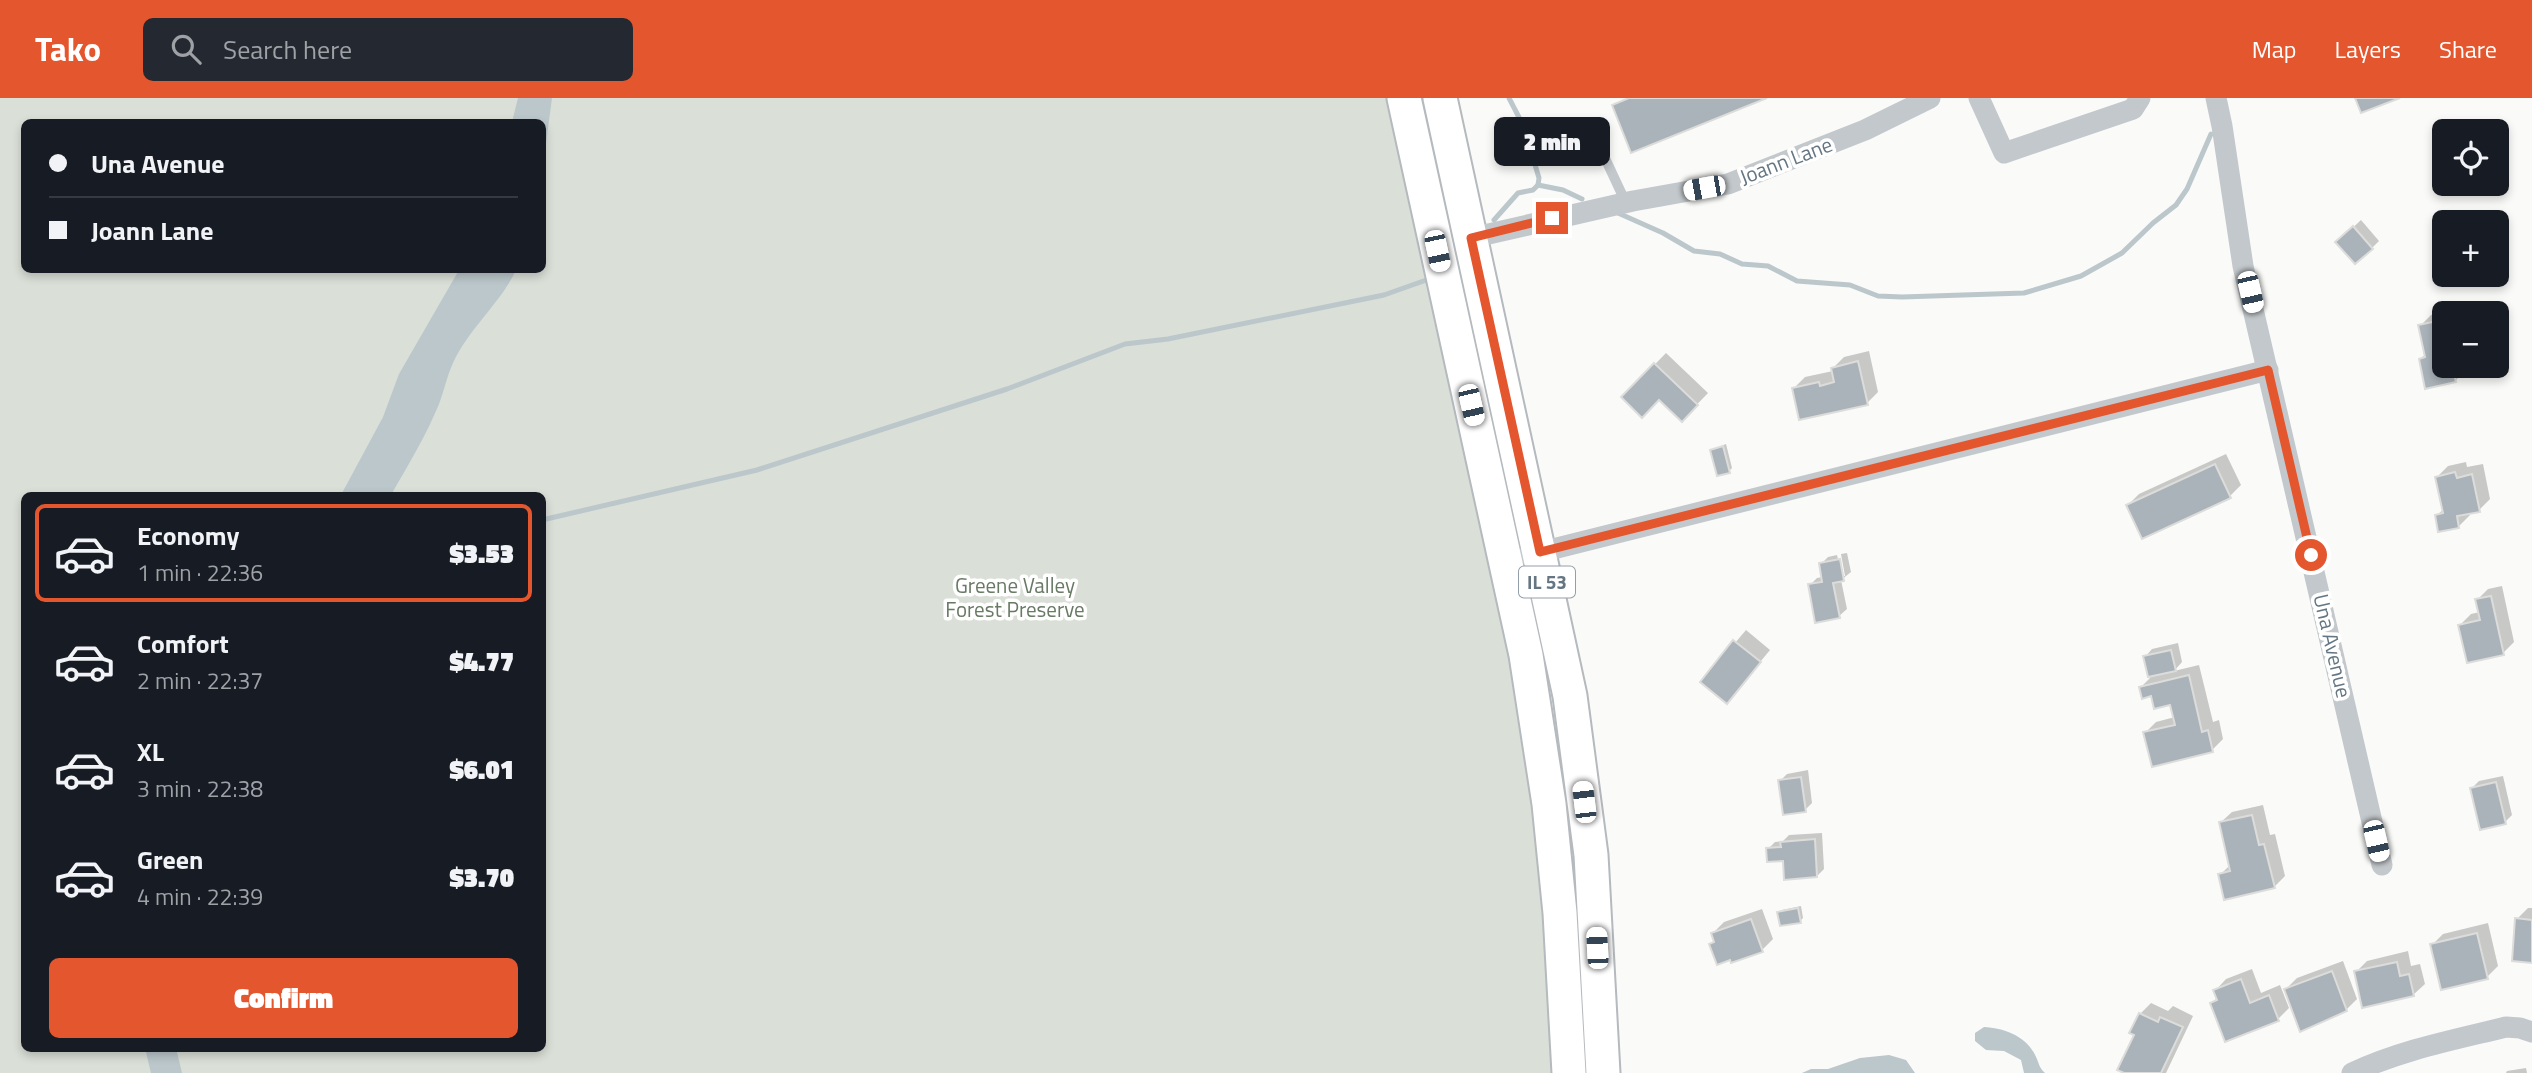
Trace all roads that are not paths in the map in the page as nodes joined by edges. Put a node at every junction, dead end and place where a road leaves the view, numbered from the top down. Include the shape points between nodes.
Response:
1 (1405, 98) edge
2 (1440, 98) edge
3 (1930, 98) edge
4 (1979, 98) edge
5 (2140, 98) edge
6 (2216, 98) edge
7 (1590, 126) dead end
8 (1626, 203) junction
9 (1471, 238) junction
10 (2268, 370) junction
11 (1540, 552) junction
12 (1507, 560) junction
13 (2382, 865) dead end
14 (2532, 1032) edge
15 (1569, 1073) edge
16 (1603, 1073) edge
17 (2352, 1073) edge

1 - 12 main road, IL 53
2 - 9 main road, IL 53
3 - 8 street, Joann Lane via 1865,130 1728,184
4 - 5 street via 2004,153 2133,109
6 - 10 street, Una Avenue via 2244,266
7 - 8 lane
8 - 9 street, Joann Lane
9 - 11 main road, IL 53
10 - 11 street
10 - 13 street, Una Avenue
11 - 12 street
11 - 16 main road, IL 53 via 1570,696 1591,855
12 - 15 main road, IL 53 via 1549,804
14 - 17 street via 2505,1027 2417,1048

